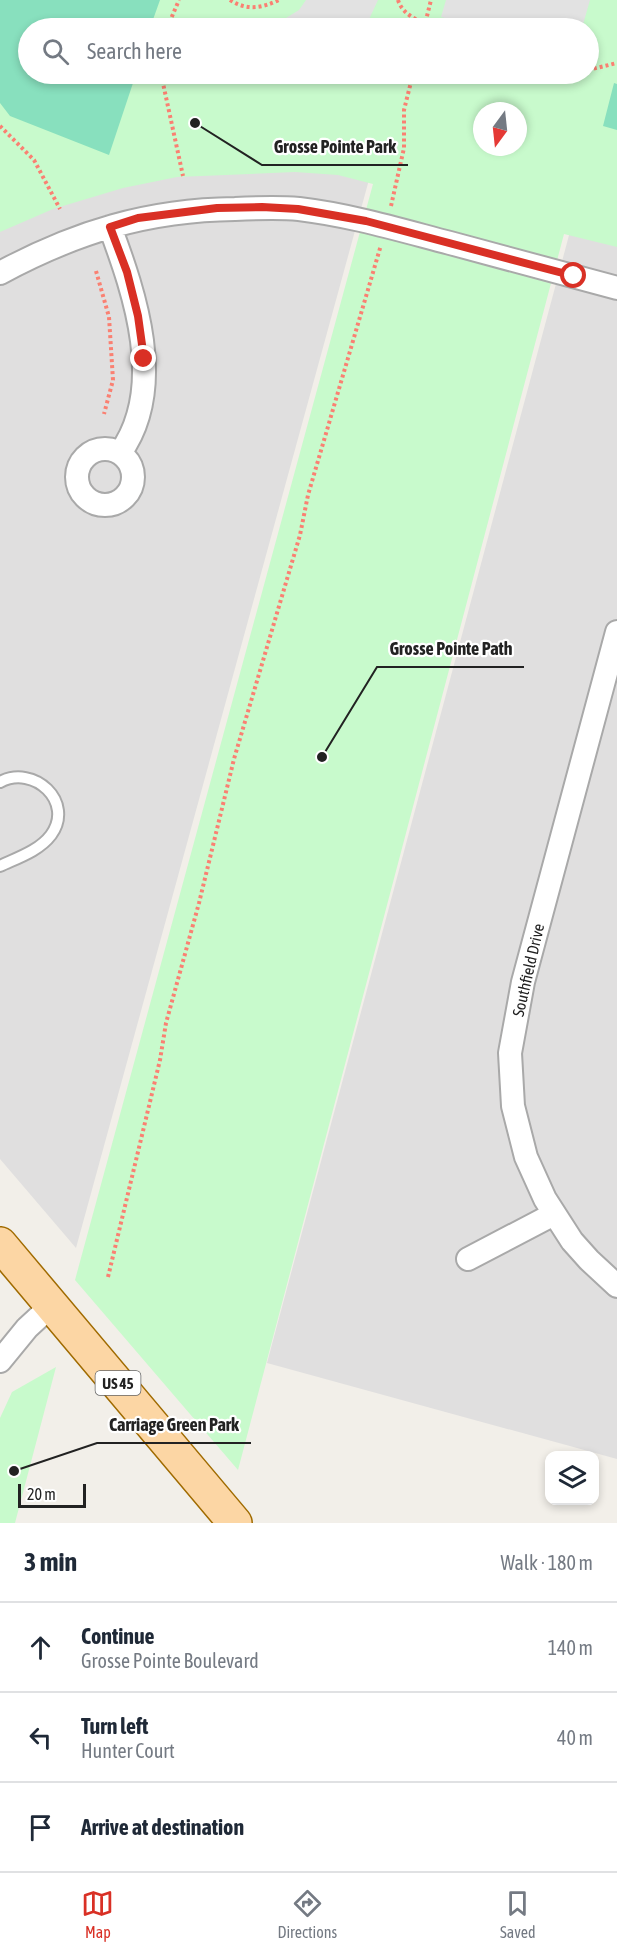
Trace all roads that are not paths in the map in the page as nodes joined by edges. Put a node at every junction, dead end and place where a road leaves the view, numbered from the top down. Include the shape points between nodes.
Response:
1 (110, 227) junction
2 (0, 273) edge
3 (617, 288) edge
4 (120, 453) dead end
5 (617, 632) edge
6 (613, 662) edge
7 (0, 782) edge
8 (0, 866) edge
9 (554, 1214) junction
10 (0, 1244) edge
11 (468, 1259) dead end
12 (617, 1286) edge
13 (52, 1305) junction
14 (0, 1361) edge
15 (235, 1523) edge

1 - 2 street via 30,257
1 - 3 street via 138,218 217,208 298,209 366,221
1 - 4 street via 127,272 144,359 144,389 138,416
5 - 6 street, Southfield Drive
6 - 9 street, Southfield Drive via 523,982 510,1053 513,1106 526,1157
7 - 8 lane via 22,777 40,782 53,797 58,819 51,835 37,848
9 - 11 street
9 - 12 street, Southfield Drive via 588,1260
10 - 13 main road, US 45
13 - 14 street
13 - 15 main road, US 45

